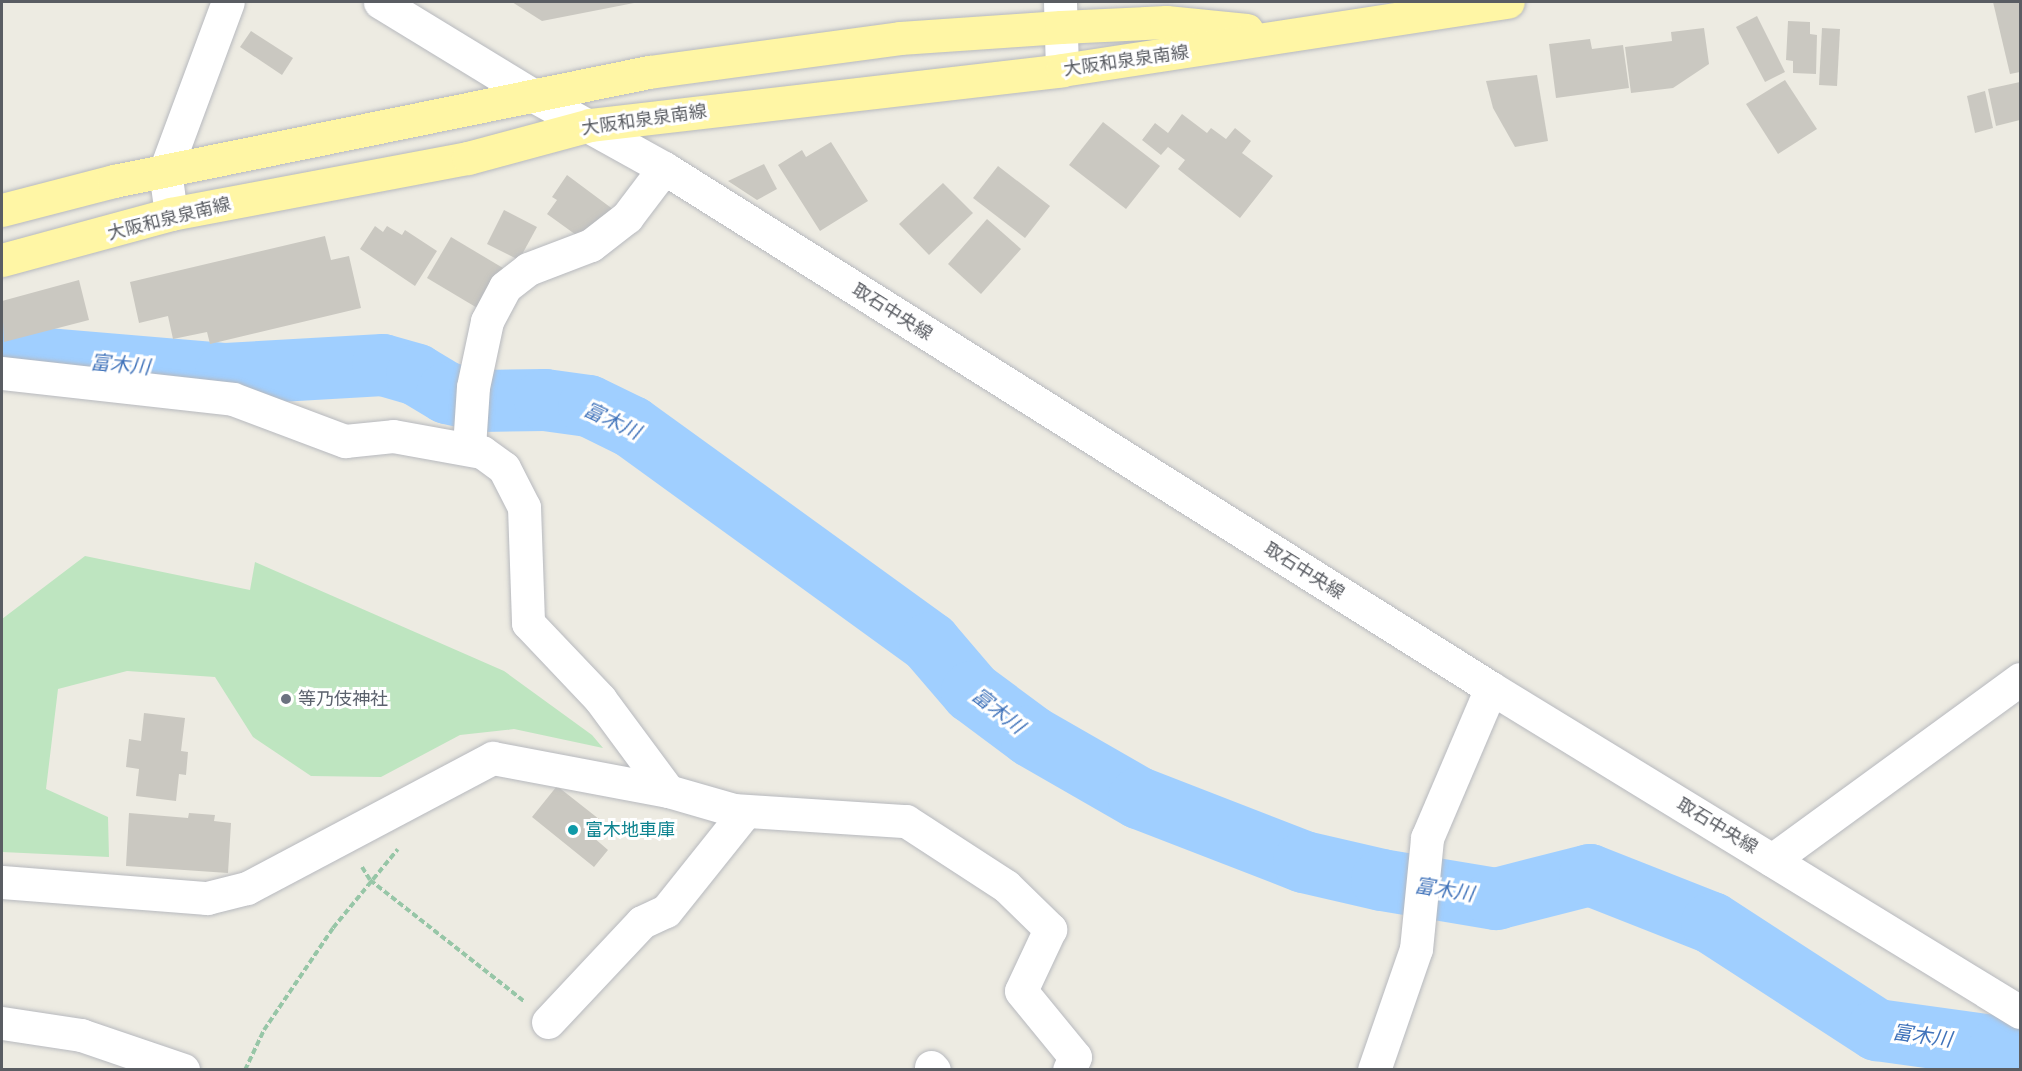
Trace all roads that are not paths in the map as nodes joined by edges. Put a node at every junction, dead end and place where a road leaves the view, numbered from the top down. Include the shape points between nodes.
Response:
1 (228, 2) edge
2 (380, 2) edge
3 (1508, 2) edge
4 (1060, 14) edge
5 (1296, 35) junction
6 (1062, 70) junction
7 (534, 96) junction
8 (590, 125) junction
9 (664, 168) junction
10 (165, 171) junction
11 (2, 210) edge
12 (171, 214) junction
13 (2, 260) edge
14 (2, 374) edge
15 (470, 434) junction
16 (2020, 679) edge
17 (1491, 688) junction
18 (668, 791) junction
19 (745, 812) junction
20 (1772, 860) junction
21 (2, 882) edge
22 (2020, 1012) edge
23 (548, 1022) road end
24 (2, 1023) edge
25 (183, 1070) edge
26 (1069, 1070) edge
27 (1374, 1070) edge

1 - 10 street
2 - 7 street, 取石中央線
3 - 5 main road, 大阪和泉泉南線
4 - 5 main road, 大阪和泉泉南線
4 - 6 street
4 - 7 main road, 大阪和泉泉南線 via 649,72
5 - 6 main road, 大阪和泉泉南線
6 - 8 main road, 大阪和泉泉南線
7 - 8 street, 取石中央線
7 - 10 main road, 大阪和泉泉南線
8 - 9 street, 取石中央線
8 - 12 main road, 大阪和泉泉南線 via 468,158
9 - 15 street via 627,217 591,245 528,269 505,287 487,321 472,387
9 - 17 street, 取石中央線
10 - 11 main road, 大阪和泉泉南線
10 - 12 street
12 - 13 main road, 大阪和泉泉南線
14 - 15 street via 233,399 345,441
15 - 18 street via 504,468 524,507 528,623 600,699
16 - 20 street
17 - 20 street, 取石中央線
17 - 27 street via 1426,838 1416,949
18 - 19 street
18 - 21 street via 493,758 247,888 207,898
19 - 23 street via 666,911 642,922
19 - 26 street via 906,822 1006,886 1050,929 1021,991 1075,1057
20 - 22 street, 取石中央線
24 - 25 street via 81,1035

